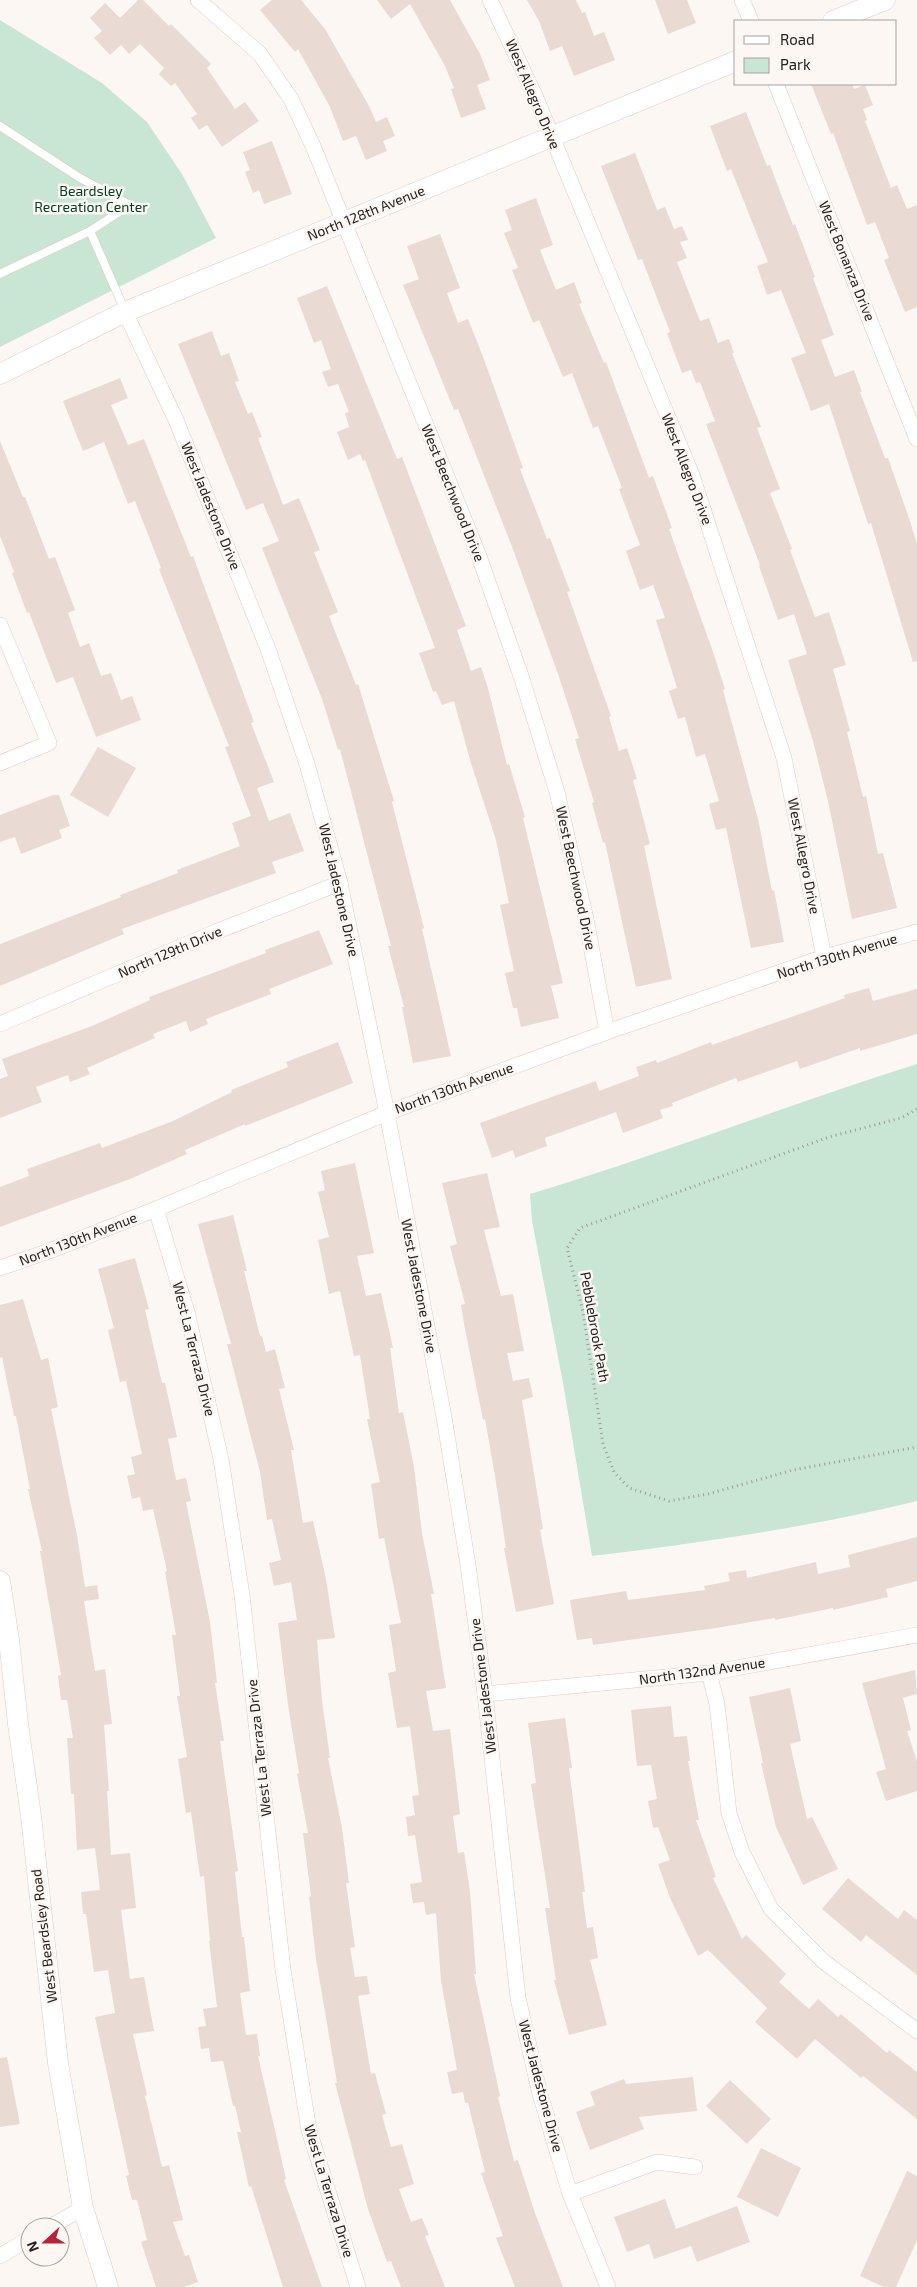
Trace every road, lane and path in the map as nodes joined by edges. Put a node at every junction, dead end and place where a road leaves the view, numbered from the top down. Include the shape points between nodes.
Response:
1 (198, 0) edge
2 (490, 0) edge
3 (742, 0) edge
4 (885, 0) edge
5 (751, 20) edge
6 (835, 20) edge
7 (734, 62) edge
8 (776, 85) edge
9 (0, 126) edge
10 (551, 136) junction
11 (344, 222) junction
12 (90, 231) junction
13 (0, 274) edge
14 (125, 312) junction
15 (0, 374) edge
16 (917, 439) edge
17 (0, 625) edge
18 (0, 762) edge
19 (340, 883) junction
20 (917, 932) edge
21 (824, 957) junction
22 (0, 1024) edge
23 (608, 1032) junction
24 (917, 1109) edge
25 (387, 1113) junction
26 (156, 1209) junction
27 (0, 1268) edge
28 (917, 1447) edge
29 (0, 1581) edge
30 (917, 1635) edge
31 (709, 1672) junction
32 (485, 1694) junction
33 (917, 2031) edge
34 (695, 2167) dead end
35 (570, 2194) junction
36 (83, 2208) junction
37 (67, 2217) edge
38 (20, 2244) edge
39 (0, 2256) edge
40 (108, 2287) edge
41 (358, 2287) edge
42 (608, 2287) edge

1 - 11 street, West Beechwood Drive via 260,54 291,100
2 - 10 street, West Allegro Drive via 517,53
3 - 5 street
4 - 6 street
7 - 10 street, North 128th Avenue
8 - 16 street, West Bonanza Drive
9 - 12 lane via 80,178 130,205
10 - 11 street, North 128th Avenue
10 - 21 street, West Allegro Drive via 692,475 784,758
11 - 14 street, North 128th Avenue
11 - 23 street, West Beechwood Drive via 479,556 522,679 557,792
12 - 13 lane
12 - 14 lane
14 - 15 street, North 128th Avenue
14 - 19 street, West Jadestone Drive via 176,420 268,649 307,764
17 - 18 street via 49,742
19 - 22 street, North 129th Drive
19 - 25 street, West Jadestone Drive
20 - 21 street, North 130th Avenue
21 - 23 street, North 130th Avenue
23 - 25 street, North 130th Avenue
24 - 28 path, Pebblebrook Path via 900,1118 828,1137 580,1228 567,1248 584,1312 603,1444 614,1472 629,1488 670,1501 793,1470
25 - 26 street, North 130th Avenue
25 - 32 street, West Jadestone Drive via 444,1417
26 - 27 street, North 130th Avenue
26 - 41 street, West La Terraza Drive via 187,1312 221,1459 242,1594 283,1970 309,2130
29 - 36 street, West Beardsley Road via 10,1640 58,2064
30 - 31 street, North 132nd Avenue
31 - 32 street, North 132nd Avenue
31 - 33 street via 717,1704 729,1813 742,1852 771,1909 823,1961
32 - 35 street, West Jadestone Drive via 518,1998 540,2094
34 - 35 street via 657,2162
35 - 42 street, West Jadestone Drive
36 - 37 street
36 - 40 street, West Beardsley Road
38 - 39 street

